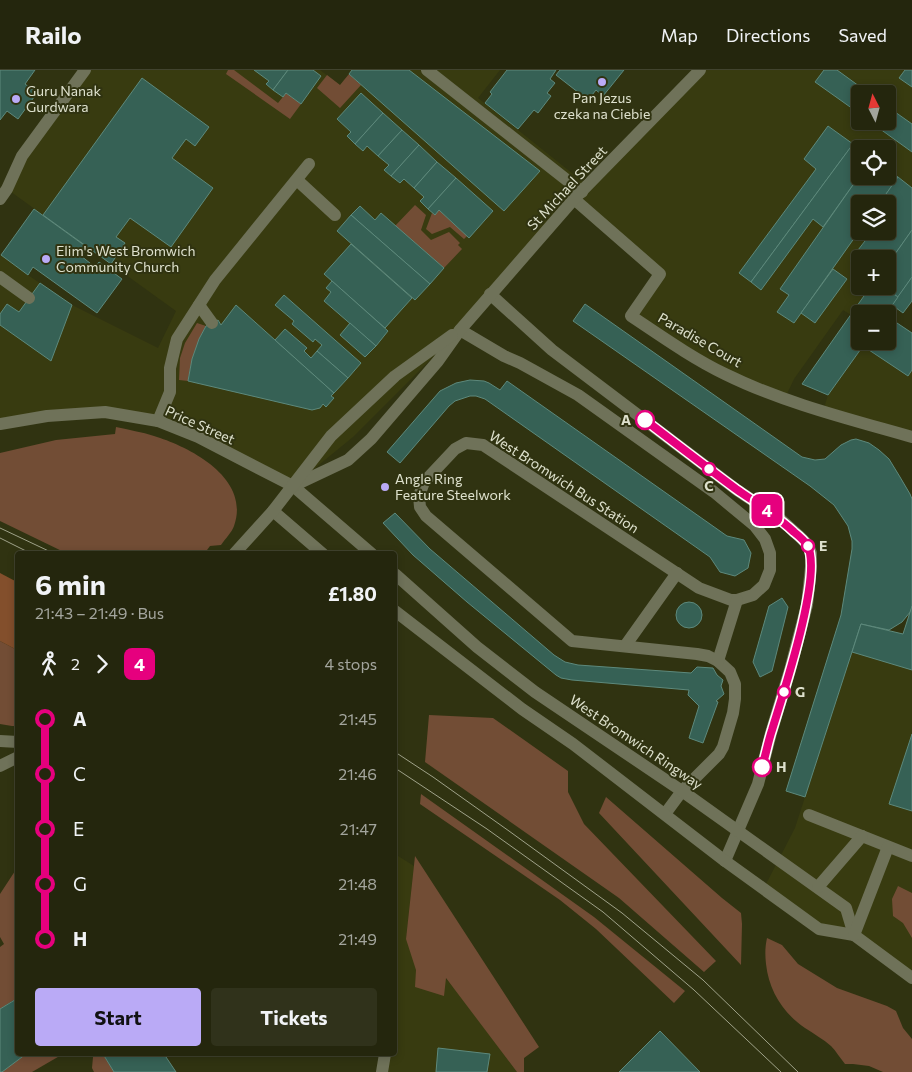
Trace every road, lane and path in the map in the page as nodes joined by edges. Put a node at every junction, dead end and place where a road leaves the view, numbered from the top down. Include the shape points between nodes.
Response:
1 (85, 70) edge
2 (427, 70) edge
3 (700, 70) edge
4 (441, 74) edge
5 (309, 164) dead end
6 (297, 180) junction
7 (578, 196) junction
8 (0, 198) edge
9 (335, 215) dead end
10 (0, 276) edge
11 (490, 294) junction
12 (30, 298) dead end
13 (199, 305) junction
14 (212, 323) dead end
15 (460, 330) junction
16 (158, 421) junction
17 (0, 424) edge
18 (912, 437) edge
19 (293, 486) junction
20 (273, 511) junction
21 (237, 551) edge
22 (320, 551) edge
23 (369, 551) edge
24 (677, 574) junction
25 (397, 576) edge
26 (737, 600) junction
27 (397, 613) edge
28 (625, 646) junction
29 (718, 660) junction
30 (0, 740) edge
31 (15, 742) edge
32 (15, 758) edge
33 (0, 766) edge
34 (682, 792) junction
35 (665, 814) junction
36 (809, 815) dead end
37 (738, 830) junction
38 (862, 836) junction
39 (888, 847) junction
40 (912, 856) edge
41 (725, 861) junction
42 (818, 888) junction
43 (854, 935) junction
44 (912, 978) edge
45 (385, 1056) edge
46 (382, 1072) edge

1 - 8 street via 22,156
2 - 4 street
3 - 7 street, St Michael Street
4 - 7 street
5 - 6 street
6 - 9 street
6 - 13 street via 215,280
7 - 11 street, St Michael Street
7 - 18 street, Paradise Court via 660,274 631,316 725,374 774,395
10 - 12 street
11 - 15 street, St Michael Street
11 - 37 street via 552,350 779,518 808,546 811,567 807,605 758,784
13 - 14 street
13 - 16 street via 177,340 170,368 170,392
15 - 19 street via 395,376 331,436
15 - 19 street via 438,361 371,439 348,460
15 - 26 street via 578,395 714,492 755,526 770,553 770,570 764,585 754,595
16 - 17 street, Price Street via 105,412 47,416
16 - 19 street, Price Street via 198,437
19 - 20 street
19 - 23 street
20 - 21 street
20 - 22 street
24 - 26 street, West Bromwich Bus Station via 699,588
24 - 28 street
24 - 28 street, West Bromwich Bus Station via 482,445 466,443 455,448 424,482 419,496 420,507 426,516 572,641
25 - 34 street, West Bromwich Ringway via 477,647 535,692
26 - 29 street
27 - 35 street
28 - 29 street, West Bromwich Bus Station via 697,654
29 - 34 street via 730,672 735,684 733,713 719,754
30 - 31 street
32 - 33 street
34 - 35 street
34 - 37 street, West Bromwich Ringway
35 - 41 street
36 - 38 street
37 - 41 street
37 - 42 street, West Bromwich Ringway
38 - 39 street
38 - 42 street
39 - 40 street
39 - 43 street
41 - 43 street via 819,929
42 - 43 street, West Bromwich Ringway via 846,908
43 - 44 street
45 - 46 street

